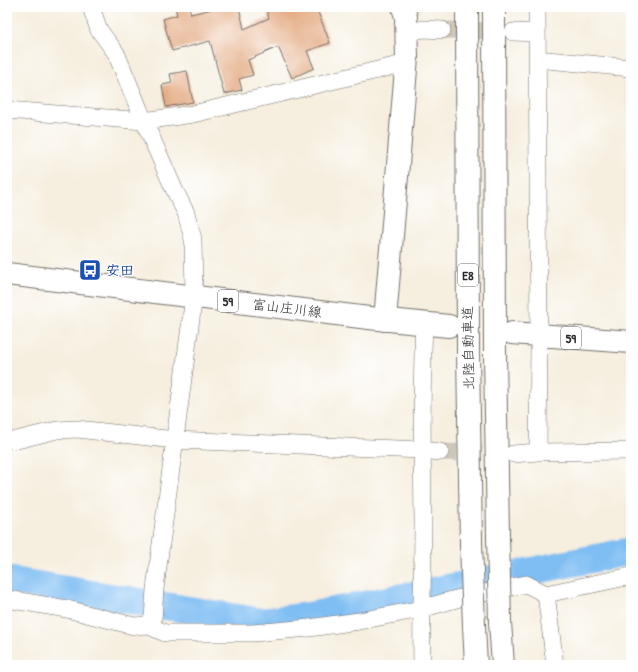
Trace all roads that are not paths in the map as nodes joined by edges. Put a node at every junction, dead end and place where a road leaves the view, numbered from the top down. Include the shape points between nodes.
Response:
1 (91, 7) edge
2 (404, 7) edge
3 (467, 7) edge
4 (494, 7) edge
5 (537, 7) edge
6 (442, 30) tunnel mouth
7 (513, 32) tunnel mouth
8 (407, 33) junction
9 (537, 33) junction
10 (537, 59) junction
11 (407, 64) junction
12 (631, 68) edge
13 (7, 110) edge
14 (144, 121) junction
15 (7, 274) edge
16 (194, 296) junction
17 (385, 320) junction
18 (424, 324) junction
19 (449, 326) dead end
20 (512, 333) dead end
21 (539, 335) junction
22 (631, 344) edge
23 (7, 440) edge
24 (175, 440) junction
25 (422, 450) junction
26 (631, 451) edge
27 (440, 452) tunnel mouth
28 (538, 452) junction
29 (513, 454) tunnel mouth
30 (631, 576) edge
31 (546, 594) junction
32 (8, 604) edge
33 (422, 606) junction
34 (150, 622) junction
35 (422, 665) edge
36 (476, 665) edge
37 (503, 665) edge
38 (555, 665) edge

1 - 14 street via 99,30 116,53
2 - 8 main road
3 - 36 main road, 北陸自動車道 / E8, bridge via 468,353
4 - 37 main road, 北陸自動車道 / E8, bridge via 495,354
5 - 9 street
6 - 8 street via 423,29
7 - 9 street
8 - 11 main road
9 - 10 street
10 - 12 street
10 - 21 street
11 - 14 street via 193,114
11 - 17 main road
13 - 14 street
14 - 16 street via 186,213 193,239
15 - 16 main road, 富山庄川線 / 59
16 - 17 main road, 富山庄川線 / 59
16 - 24 street
17 - 18 main road, 富山庄川線 / 59
18 - 19 main road, 富山庄川線 / 59
18 - 25 street
20 - 21 main road, 59
21 - 22 main road, 59
21 - 28 street
23 - 24 street via 57,430 77,429
24 - 25 street
24 - 34 street
25 - 27 street
25 - 33 street
26 - 28 street
28 - 29 street
30 - 31 street
31 - 33 street via 526,584
31 - 38 street
32 - 34 street via 67,609 134,626
33 - 34 street via 352,622 253,633 165,633
33 - 35 street

